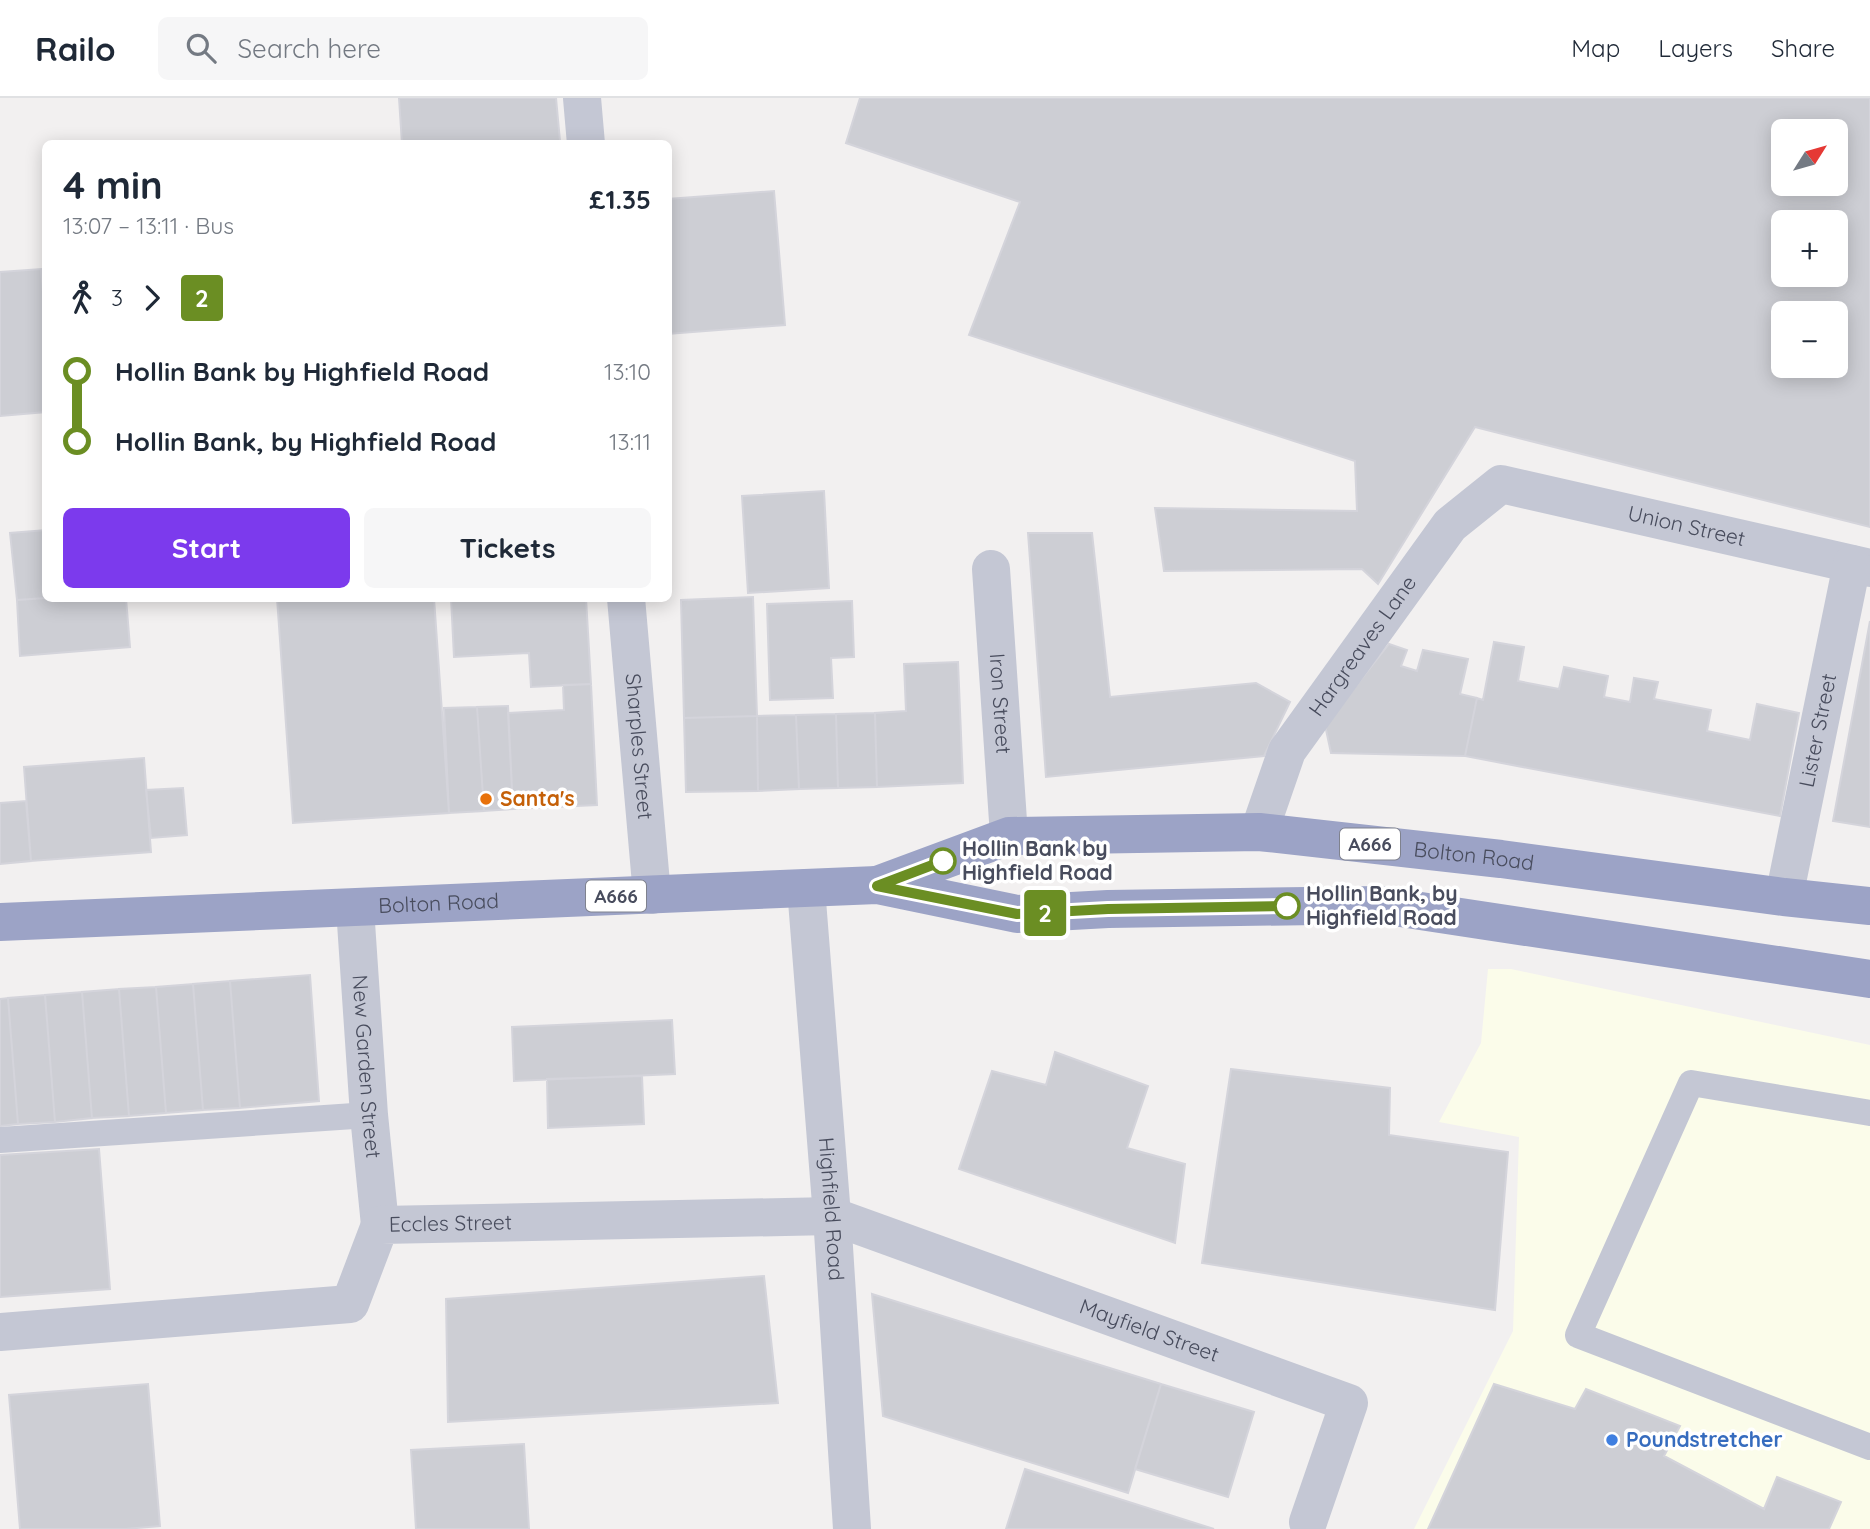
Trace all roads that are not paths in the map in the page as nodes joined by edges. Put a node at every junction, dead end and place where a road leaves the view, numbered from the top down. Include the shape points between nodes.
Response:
1 (582, 98) edge
2 (586, 140) edge
3 (1501, 484) joint
4 (1861, 566) edge
5 (991, 569) dead end
6 (626, 602) edge
7 (1259, 832) junction
8 (1009, 836) junction
9 (877, 886) junction
10 (806, 888) junction
11 (652, 895) junction
12 (1784, 897) junction
13 (1870, 906) edge
14 (355, 908) junction
15 (0, 922) edge
16 (1870, 979) edge
17 (1870, 1113) edge
18 (369, 1115) junction
19 (0, 1140) edge
20 (832, 1216) junction
21 (380, 1225) junction
22 (0, 1332) edge
23 (1870, 1447) edge
24 (1308, 1522) dead end
25 (852, 1529) edge

1 - 2 street
3 - 4 street, Union Street
3 - 7 street, Hargreaves Lane via 1450,525 1287,751
4 - 12 street, Lister Street
5 - 8 street, Iron Street
6 - 11 street, Sharples Street
7 - 8 highway, Bolton Road / A666
7 - 12 highway, Bolton Road / A666
8 - 9 highway, Bolton Road / A666
9 - 10 highway, Bolton Road / A666
9 - 16 highway, Bolton Road / A666 via 1017,914 1381,905
10 - 11 highway, Bolton Road / A666
10 - 20 street, Highfield Road
11 - 14 highway, Bolton Road / A666
12 - 13 highway, Bolton Road / A666
14 - 15 highway, Bolton Road / A666
14 - 18 street, New Garden Street
17 - 23 lane via 1691,1083 1578,1335
18 - 19 lane
18 - 21 street, New Garden Street
20 - 21 street, Eccles Street
20 - 24 street, Mayfield Street via 1349,1403
20 - 25 street, Highfield Road
21 - 22 street, Eccles Street via 350,1304

